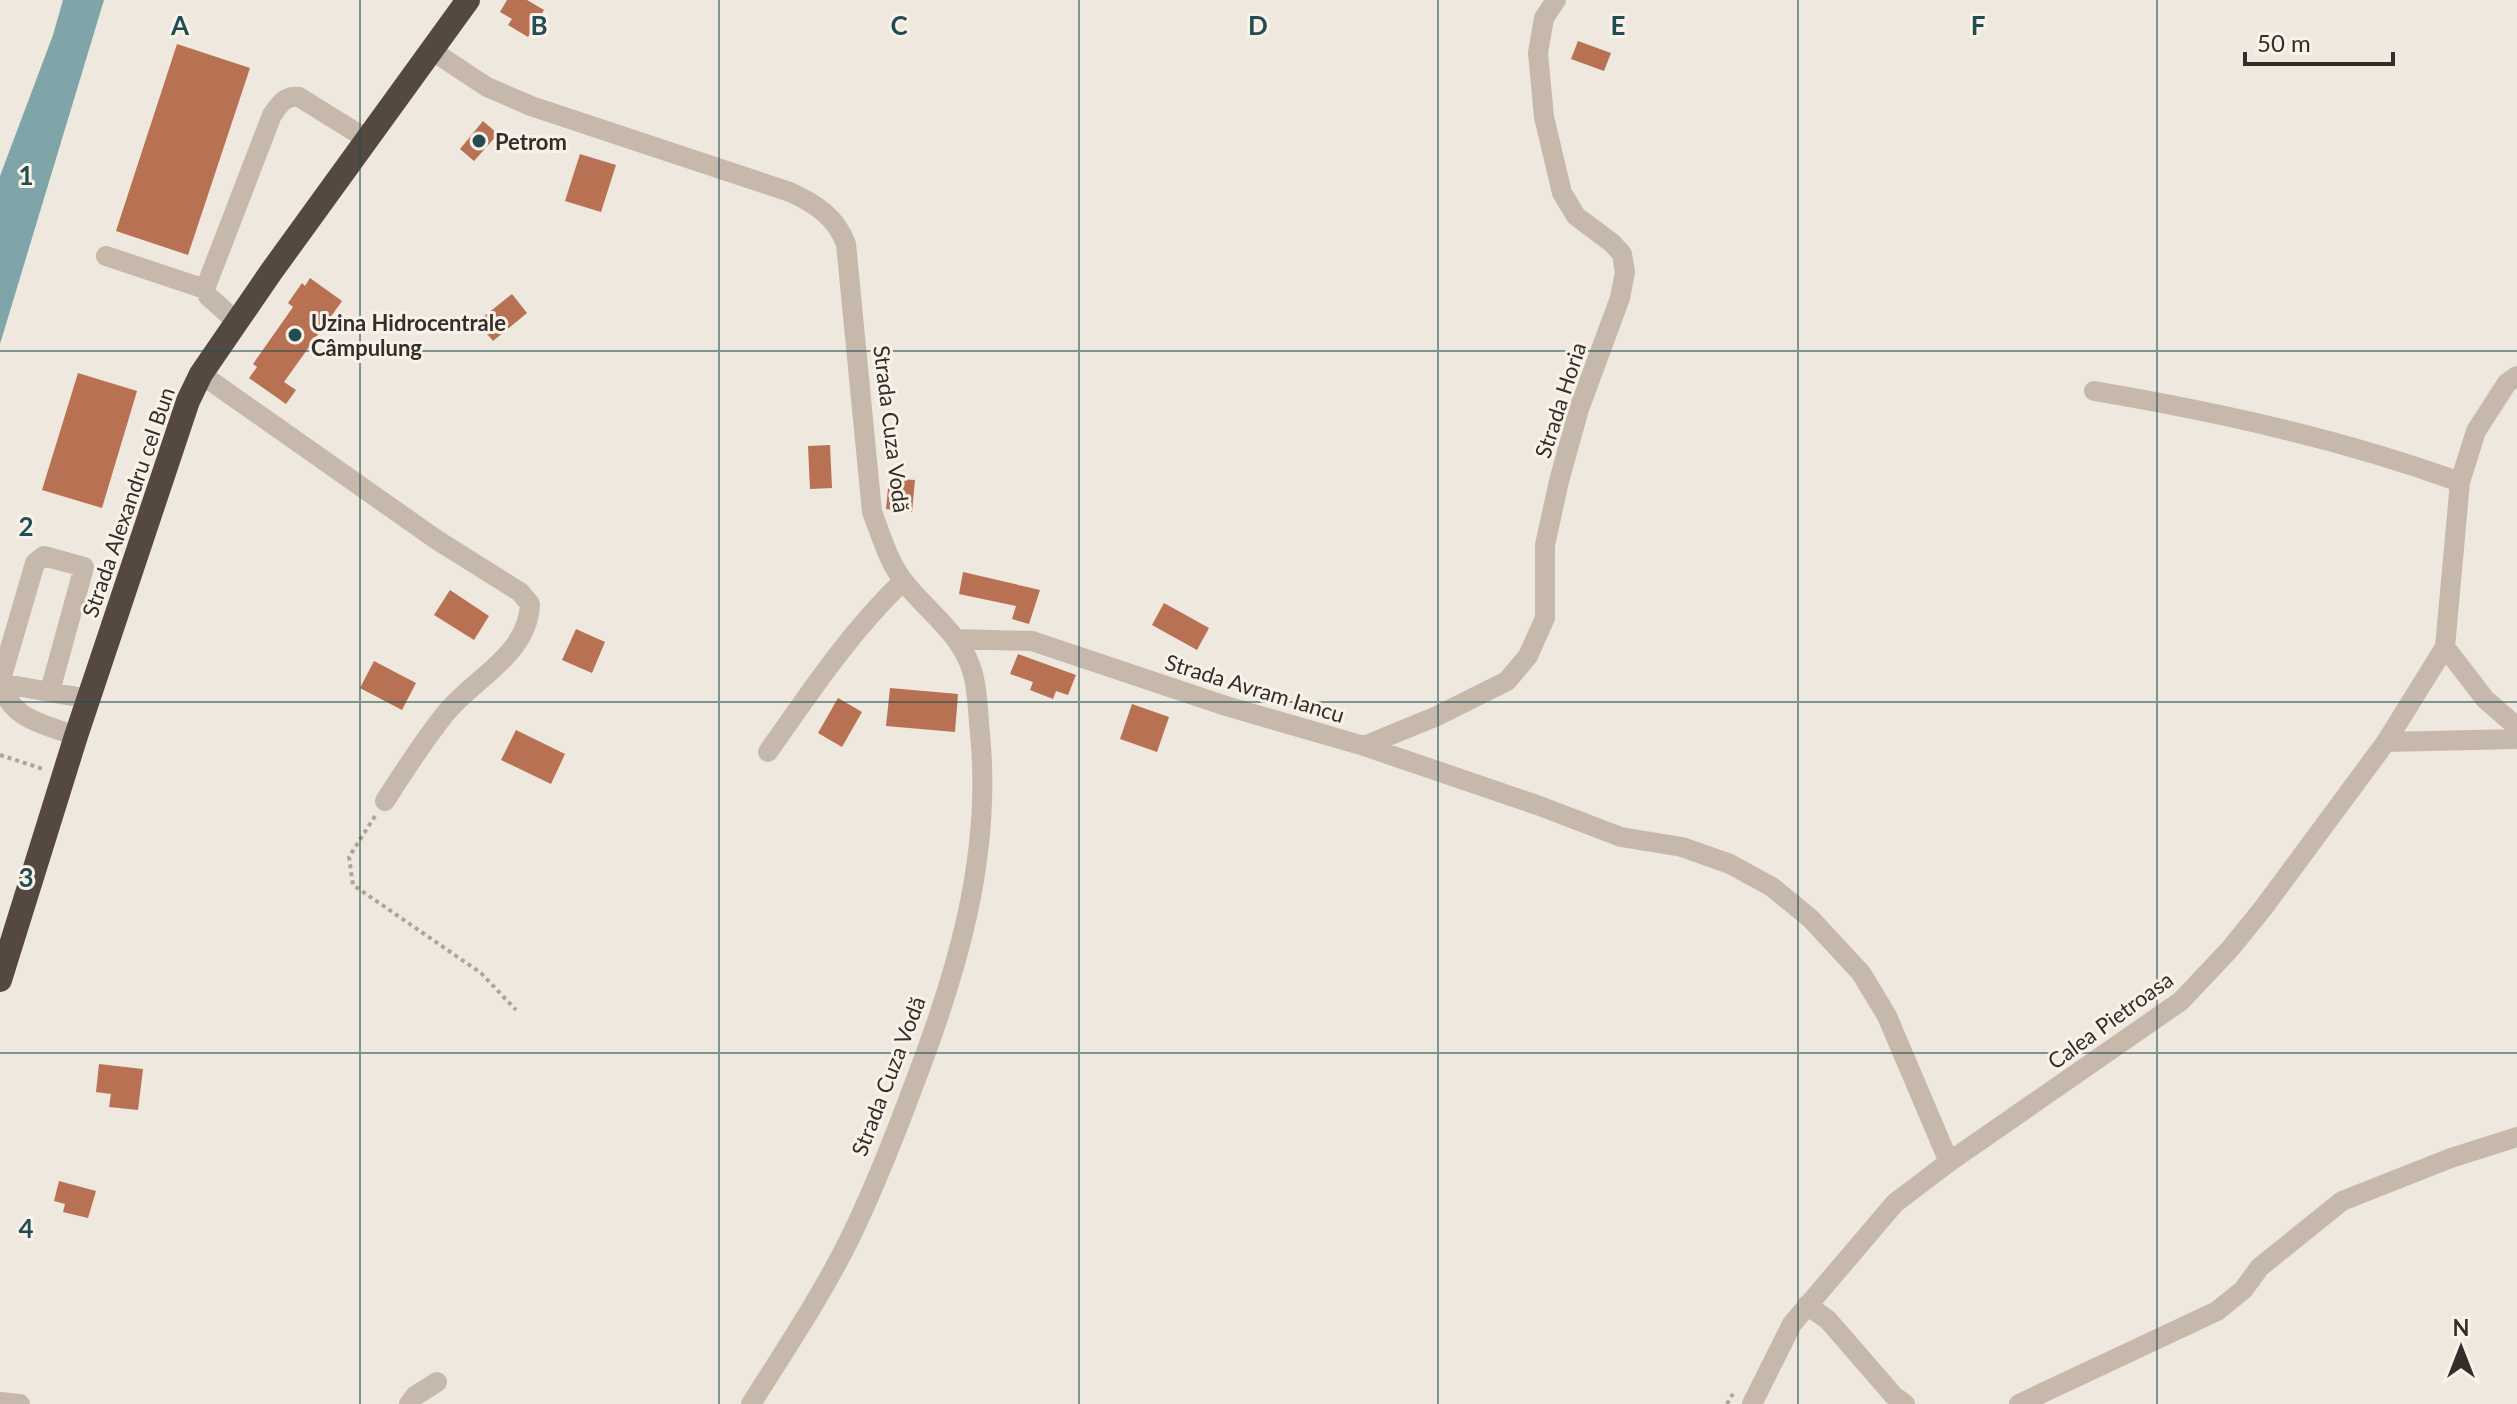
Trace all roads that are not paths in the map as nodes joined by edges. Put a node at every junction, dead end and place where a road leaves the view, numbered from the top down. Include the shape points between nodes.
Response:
1 (468, 0) edge
2 (1556, 0) edge
3 (431, 50) junction
4 (365, 138) junction
5 (106, 256) dead end
6 (205, 289) junction
7 (237, 322) junction
8 (201, 374) junction
9 (2517, 376) edge
10 (2094, 391) dead end
11 (2460, 482) junction
12 (903, 581) junction
13 (956, 639) junction
14 (2445, 647) junction
15 (0, 683) edge
16 (50, 691) junction
17 (89, 699) junction
18 (2517, 727) edge
19 (76, 736) junction
20 (2517, 739) edge
21 (2386, 742) junction
22 (1364, 746) junction
23 (768, 752) dead end
24 (385, 801) road end
25 (4, 955) edge
26 (0, 980) edge
27 (2517, 1137) edge
28 (1949, 1162) junction
29 (1807, 1305) junction
30 (437, 1382) dead end
31 (0, 1402) edge
32 (20, 1404) edge
33 (409, 1404) edge
34 (751, 1404) edge
35 (1752, 1404) edge
36 (1905, 1404) edge
37 (2019, 1404) edge

1 - 3 highway
2 - 22 street, Strada Horia via 1544,18 1538,53 1544,117 1562,193 1576,216 1622,254 1625,272 1559,481 1545,545 1545,618 1528,656 1507,681
3 - 4 highway, Strada Alexandru cel Bun
3 - 12 street, Strada Cuza Vodă via 487,87 531,106 790,192 812,203 840,229 846,244 872,512
4 - 6 street via 299,97 284,100 272,115
4 - 7 highway, Strada Alexandru cel Bun
5 - 6 street
6 - 7 street
7 - 8 highway, Strada Alexandru cel Bun
8 - 17 highway, Strada Alexandru cel Bun
8 - 24 street via 520,592 530,604 520,641 461,695
9 - 11 street via 2476,431
10 - 11 street via 2291,430
11 - 14 street
12 - 13 street, Strada Cuza Vodă
12 - 23 street via 839,652
13 - 22 street, Strada Avram Iancu via 1032,641
13 - 34 street, Strada Cuza Vodă via 974,677 984,772 970,912 957,962 886,1159 850,1239
14 - 18 street via 2485,699
14 - 21 street, Calea Pietroasa
15 - 16 street
15 - 16 street via 35,563 44,556 84,567
15 - 19 street via 17,713
16 - 17 street
17 - 19 highway, Strada Alexandru cel Bun
19 - 25 highway, Strada Alexandru cel Bun
20 - 21 street
21 - 28 street, Calea Pietroasa via 2247,928 2181,1001
22 - 28 street, Strada Avram Iancu via 1621,837 1682,847 1772,887 1811,919 1861,973 1887,1016
25 - 26 highway, Strada Alexandru cel Bun
27 - 37 street via 2342,1201 2260,1267 2217,1311
28 - 29 street, Calea Pietroasa via 1895,1203
29 - 35 street, Calea Pietroasa
29 - 36 street via 1828,1320
30 - 33 street
31 - 32 street

